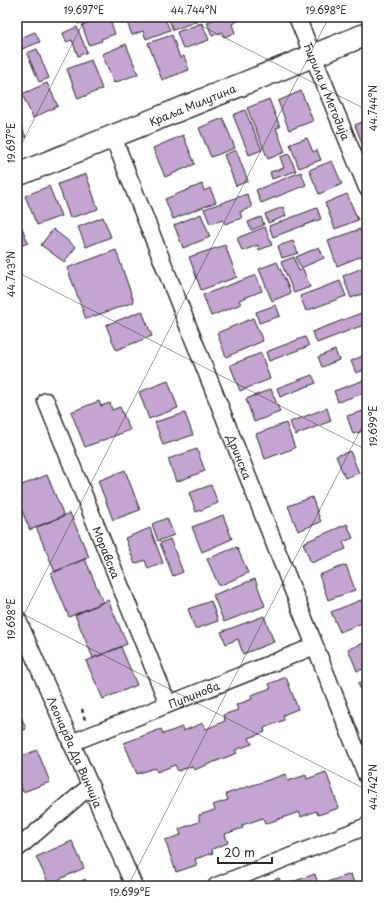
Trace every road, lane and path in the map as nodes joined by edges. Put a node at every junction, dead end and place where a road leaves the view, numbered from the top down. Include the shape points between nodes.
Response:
1 (297, 17) edge
2 (367, 34) edge
3 (313, 56) junction
4 (113, 137) junction
5 (17, 175) edge
6 (367, 188) edge
7 (46, 401) dead end
8 (17, 618) edge
9 (315, 646) junction
10 (168, 704) junction
11 (71, 743) junction
12 (367, 777) edge
13 (90, 786) junction
14 (367, 826) edge
15 (17, 849) edge
16 (134, 886) edge
17 (216, 886) edge

1 - 3 street, Ћирила и Методија
2 - 3 main road, Краља Милутина
3 - 4 main road, Краља Милутина
3 - 6 street, Ћирила и Методија
4 - 5 main road, Краља Милутина
4 - 9 street, Дринска
7 - 10 street, Моравска
8 - 11 street, Леонарда Да Винчија
9 - 10 street, Пупинова
9 - 12 street, Дринска
10 - 11 street, Пупинова
11 - 13 street, Леонарда Да Винчија
13 - 15 street
13 - 16 street, Леонарда Да Винчија
14 - 17 street

